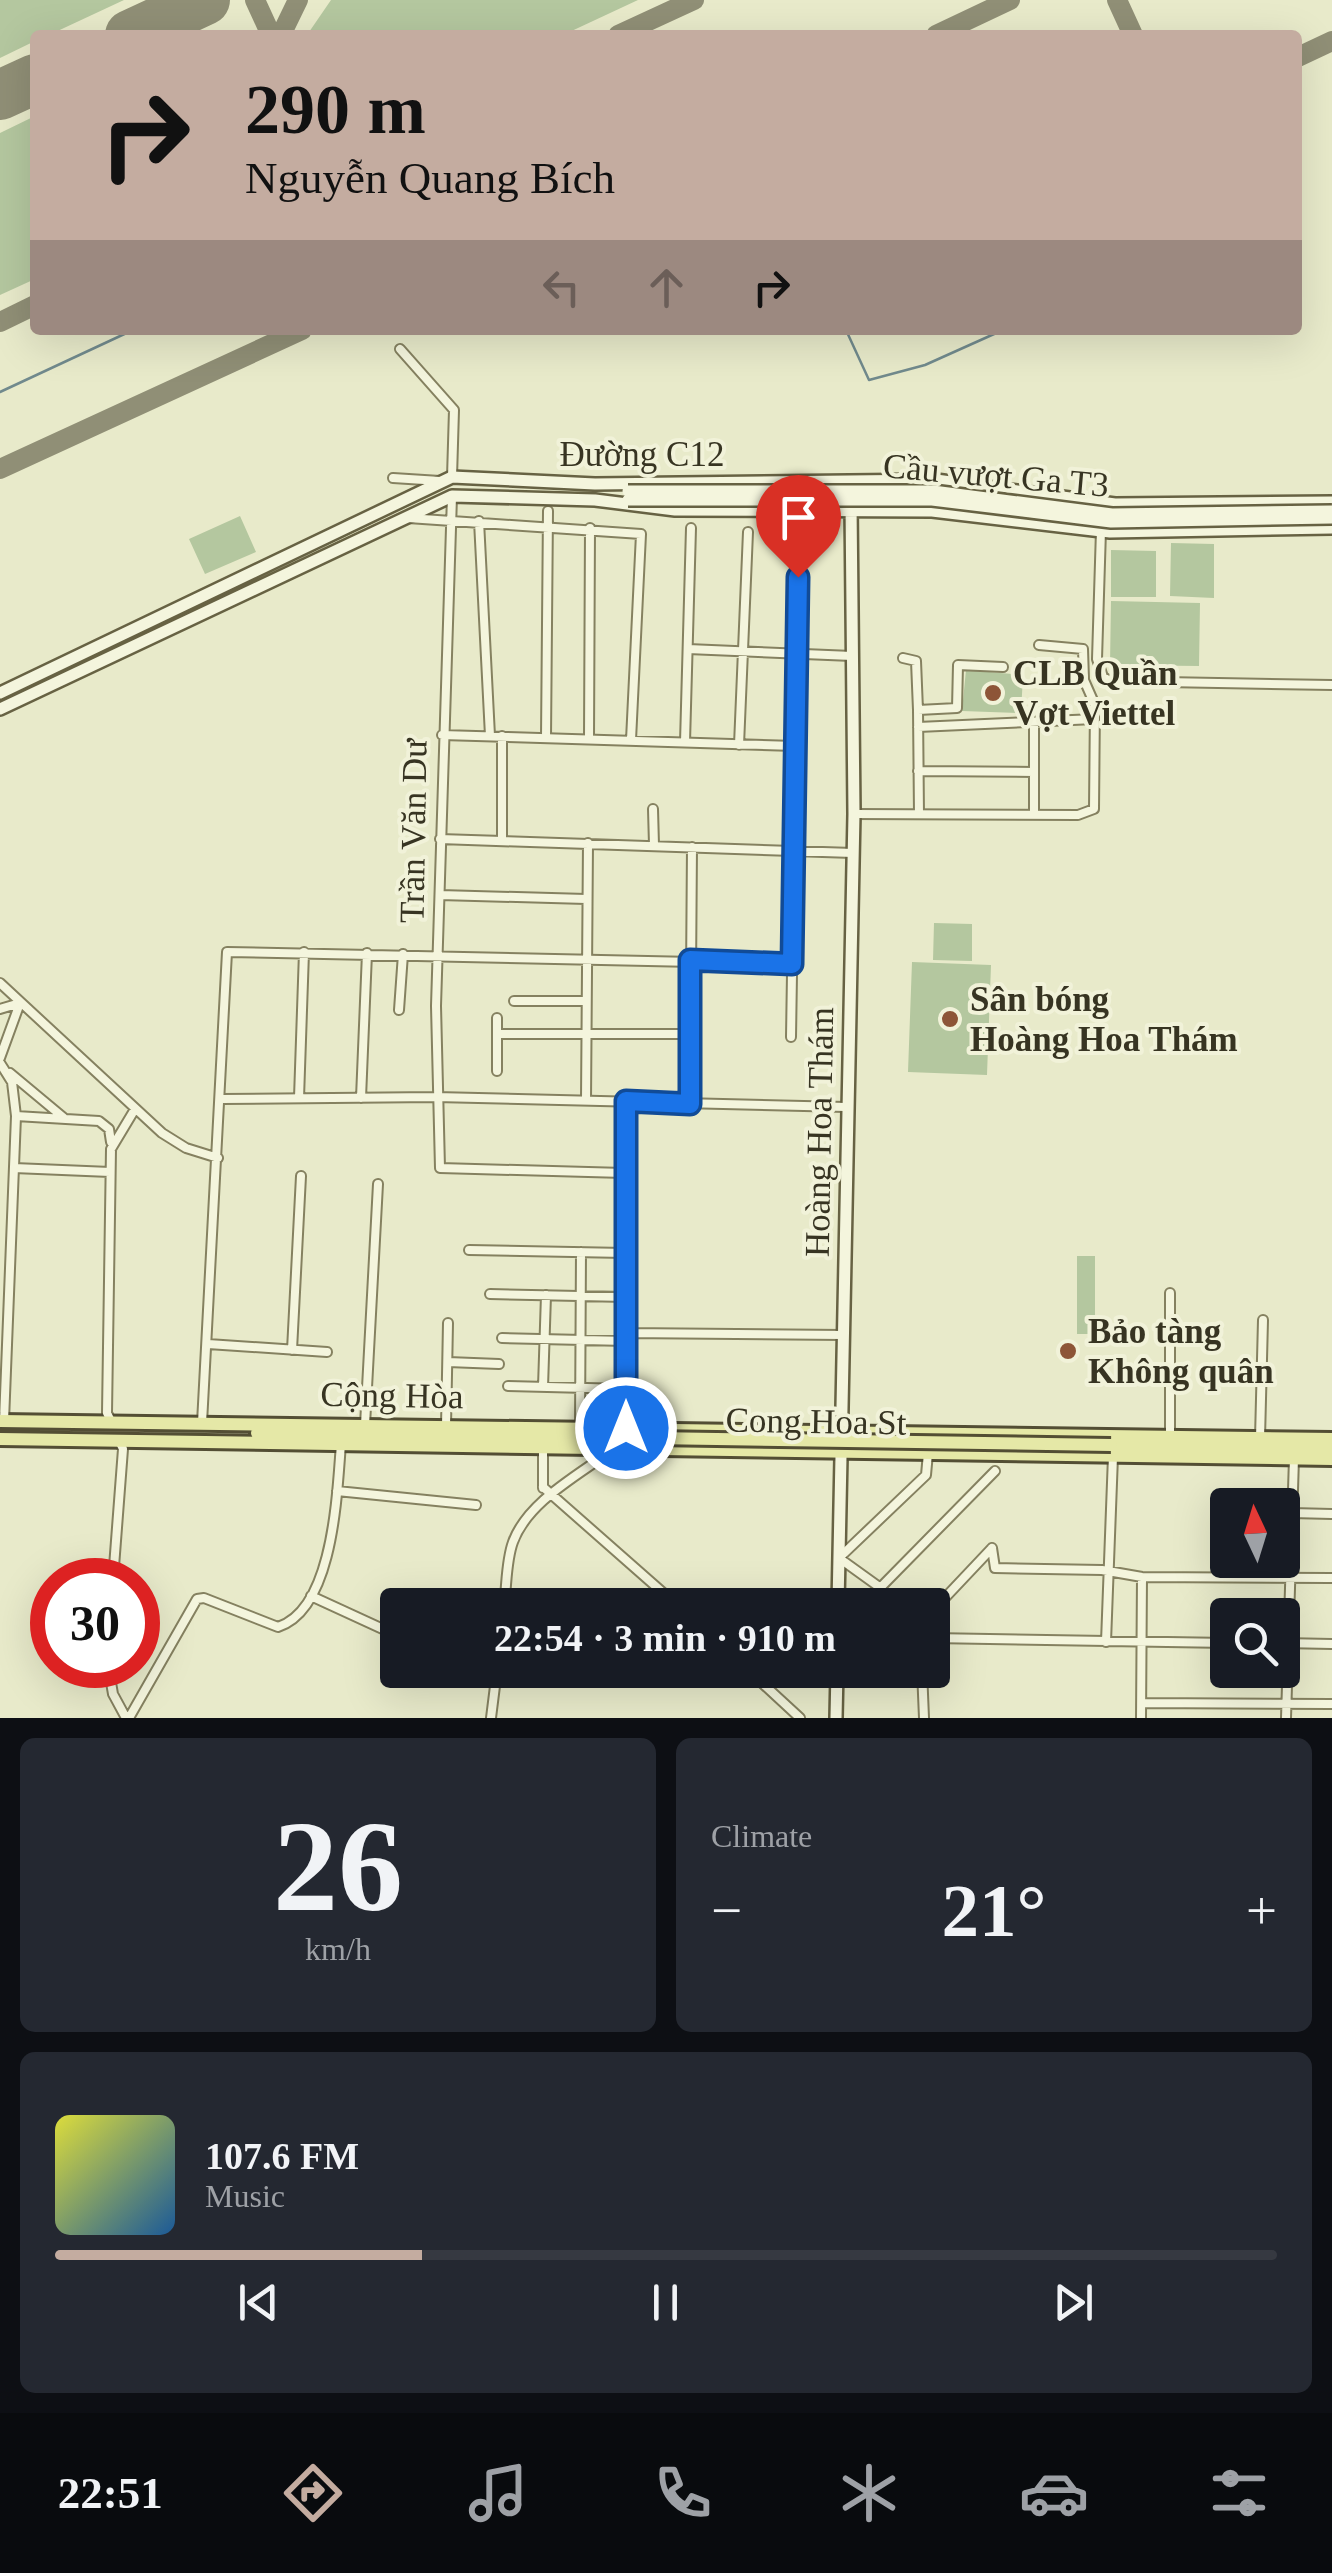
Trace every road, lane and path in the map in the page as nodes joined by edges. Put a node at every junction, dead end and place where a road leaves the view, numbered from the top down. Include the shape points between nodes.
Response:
1 (400, 349) dead end
2 (392, 478) dead end
3 (446, 479) junction
4 (851, 480) junction
5 (595, 484) junction
6 (628, 495) junction
7 (452, 496) junction
8 (594, 500) junction
9 (1284, 502) junction
10 (1332, 502) edge
11 (852, 509) junction
12 (548, 512) dead end
13 (1332, 514) edge
14 (407, 518) junction
15 (478, 520) junction
16 (450, 522) junction
17 (549, 525) junction
18 (590, 528) junction
19 (691, 528) dead end
20 (1332, 528) edge
21 (1100, 530) junction
22 (1277, 530) junction
23 (748, 532) dead end
24 (799, 539) dead end
25 (1039, 645) dead end
26 (688, 648) junction
27 (742, 651) junction
28 (797, 654) junction
29 (852, 656) junction
30 (904, 658) dead end
31 (1003, 667) dead end
32 (1332, 685) edge
33 (0, 693) edge
34 (0, 710) edge
35 (918, 710) junction
36 (1095, 720) junction
37 (1034, 723) junction
38 (918, 727) junction
39 (442, 735) junction
40 (490, 736) junction
41 (502, 736) junction
42 (546, 737) junction
43 (589, 738) junction
44 (632, 740) junction
45 (685, 742) junction
46 (739, 744) junction
47 (794, 746) junction
48 (918, 771) junction
49 (1034, 772) junction
50 (654, 808) dead end
51 (854, 814) junction
52 (919, 814) junction
53 (1034, 815) junction
54 (440, 839) junction
55 (502, 841) junction
56 (588, 844) junction
57 (654, 846) junction
58 (692, 846) junction
59 (796, 850) junction
60 (853, 852) junction
61 (440, 894) junction
62 (586, 899) junction
63 (304, 952) junction
64 (367, 953) junction
65 (402, 954) junction
66 (439, 954) junction
67 (585, 958) junction
68 (690, 960) junction
69 (792, 964) junction
70 (0, 983) edge
71 (514, 1001) dead end
72 (585, 1001) junction
73 (20, 1004) junction
74 (0, 1009) edge
75 (400, 1010) dead end
76 (497, 1018) dead end
77 (497, 1034) junction
78 (585, 1034) junction
79 (690, 1034) junction
80 (792, 1037) dead end
81 (2, 1065) edge
82 (497, 1071) dead end
83 (436, 1097) junction
84 (298, 1098) junction
85 (361, 1098) junction
86 (222, 1099) junction
87 (586, 1100) junction
88 (626, 1101) junction
89 (690, 1104) junction
90 (846, 1107) junction
91 (135, 1109) junction
92 (16, 1116) junction
93 (64, 1118) junction
94 (93, 1120) junction
95 (127, 1121) junction
96 (111, 1150) junction
97 (0, 1151) edge
98 (14, 1152) junction
99 (218, 1158) junction
100 (14, 1168) junction
101 (110, 1172) junction
102 (624, 1173) junction
103 (301, 1176) dead end
104 (378, 1184) dead end
105 (470, 1250) dead end
106 (581, 1252) junction
107 (625, 1253) junction
108 (490, 1294) dead end
109 (1170, 1294) dead end
110 (546, 1295) junction
111 (581, 1296) junction
112 (626, 1297) junction
113 (1262, 1320) dead end
114 (448, 1323) dead end
115 (843, 1336) junction
116 (626, 1337) junction
117 (502, 1338) dead end
118 (4, 1339) edge
119 (545, 1339) junction
120 (581, 1340) junction
121 (208, 1344) junction
122 (292, 1350) junction
123 (327, 1352) dead end
124 (448, 1362) junction
125 (500, 1364) dead end
126 (508, 1386) dead end
127 (544, 1387) junction
128 (580, 1388) junction
129 (626, 1388) junction
130 (1, 1424) edge
131 (202, 1424) junction
132 (365, 1425) junction
133 (446, 1426) junction
134 (626, 1428) junction
135 (786, 1430) junction
136 (115, 1431) junction
137 (842, 1431) junction
138 (585, 1432) junction
139 (894, 1432) junction
140 (1170, 1436) junction
141 (1260, 1438) junction
142 (0, 1439) edge
143 (1332, 1439) edge
144 (98, 1440) junction
145 (340, 1444) junction
146 (543, 1448) junction
147 (614, 1449) junction
148 (1332, 1449) edge
149 (1112, 1450) junction
150 (786, 1451) junction
151 (841, 1452) junction
152 (894, 1452) junction
153 (928, 1453) junction
154 (122, 1457) junction
155 (1294, 1458) junction
156 (1332, 1459) edge
157 (995, 1471) dead end
158 (542, 1487) junction
159 (1293, 1488) edge
160 (337, 1492) junction
161 (554, 1494) junction
162 (542, 1503) junction
163 (476, 1505) dead end
164 (1300, 1514) edge
165 (1332, 1514) edge
166 (115, 1558) edge
167 (838, 1558) junction
168 (1108, 1571) junction
169 (1142, 1576) junction
170 (1210, 1577) edge
171 (1288, 1578) edge
172 (1300, 1578) edge
173 (1332, 1578) edge
174 (507, 1588) edge
175 (658, 1588) edge
176 (838, 1588) edge
177 (880, 1588) joint
178 (950, 1592) edge
179 (311, 1596) junction
180 (1287, 1598) edge
181 (380, 1628) edge
182 (950, 1638) edge
183 (1106, 1642) junction
184 (1142, 1642) junction
185 (1210, 1643) edge
186 (1300, 1644) edge
187 (1332, 1644) edge
188 (112, 1688) edge
189 (494, 1688) edge
190 (768, 1688) edge
191 (837, 1688) edge
192 (923, 1688) edge
193 (1286, 1688) edge
194 (1142, 1703) junction
195 (1286, 1704) junction
196 (1332, 1704) edge
197 (128, 1718) edge
198 (491, 1718) edge
199 (800, 1718) edge
200 (836, 1718) edge
201 (924, 1718) edge
202 (1142, 1718) edge
203 (1286, 1718) edge

1 - 3 street via 454,410
2 - 3 street
3 - 5 main road, Đường C12
3 - 33 main road, Đường C12
4 - 5 main road, Đường C12
4 - 9 main road, Đường C12 via 936,480 1115,504
4 - 11 main road, Hoàng Hoa Thám
5 - 6 main road, Cầu vượt Ga T3
6 - 8 main road, Cầu vượt Ga T3
6 - 13 main road, Cầu vượt Ga T3, bridge via 933,492 1112,514
7 - 8 main road, Đường C12
7 - 14 main road, Đường C12
7 - 16 street, Trần Văn Dư
8 - 11 main road, Đường C12 via 676,510
9 - 10 main road, Đường C12
9 - 22 main road
11 - 21 main road, Đường C12
11 - 29 main road, Hoàng Hoa Thám
12 - 17 street
14 - 16 street
14 - 34 main road, Đường C12
15 - 16 street
15 - 17 street
15 - 40 street
16 - 39 street, Trần Văn Dư
17 - 18 street
17 - 42 street
18 - 43 street
18 - 44 street via 641,534
19 - 26 street
20 - 22 main road, Đường C12
21 - 22 main road, Đường C12
21 - 32 street via 1097,658 1103,677
23 - 27 street
24 - 28 street
25 - 36 street via 1084,649
26 - 27 street
26 - 45 street
27 - 28 street
27 - 46 street
28 - 29 street
28 - 47 street
29 - 51 main road, Hoàng Hoa Thám
30 - 35 street via 916,664
31 - 35 street via 958,664 957,708
35 - 38 street
36 - 37 street
36 - 53 street via 1094,809
37 - 38 street
37 - 49 street
38 - 48 street
39 - 40 street
39 - 54 street, Trần Văn Dư
40 - 41 street
41 - 42 street
41 - 55 street
42 - 43 street
43 - 44 street
44 - 45 street
45 - 46 street
46 - 47 street
47 - 59 street
48 - 49 street
48 - 52 street
49 - 53 street
50 - 57 street
51 - 52 street
51 - 60 main road, Hoàng Hoa Thám
52 - 53 street
54 - 55 street
54 - 61 street, Trần Văn Dư
55 - 56 street
56 - 57 street
56 - 62 street
57 - 58 street
58 - 59 street
58 - 68 street
59 - 60 street
59 - 69 street
60 - 90 main road, Hoàng Hoa Thám
61 - 62 street
61 - 66 street, Trần Văn Dư
62 - 67 street
63 - 64 street
63 - 84 street
63 - 86 street via 227,952
64 - 65 street
64 - 85 street
65 - 66 street
65 - 75 street
66 - 67 street
66 - 83 street, Trần Văn Dư
67 - 68 street
67 - 72 street
68 - 69 street
68 - 79 street
69 - 80 street
70 - 73 street
71 - 72 street
72 - 78 street
73 - 74 street
73 - 81 street
73 - 91 street
76 - 77 street
77 - 78 street
77 - 82 street
78 - 79 street
78 - 87 street
79 - 89 street
81 - 92 street
81 - 93 street
83 - 85 street
83 - 87 street
83 - 102 street, Trần Văn Dư via 440,1168
84 - 85 street
84 - 86 street
86 - 99 street
87 - 88 street
88 - 89 street
88 - 102 street
89 - 90 street
90 - 115 main road, Hoàng Hoa Thám
91 - 95 street
91 - 99 street via 176,1142
92 - 93 street
92 - 98 street
93 - 94 street
94 - 95 street
94 - 96 street via 110,1129
95 - 96 street
96 - 101 street
97 - 98 street
98 - 100 street
99 - 121 street
100 - 101 street
100 - 118 street
101 - 136 street via 107,1413
102 - 107 street
103 - 122 street
104 - 132 street
105 - 106 street
106 - 107 street
106 - 111 street
107 - 112 street
108 - 110 street
109 - 140 street
110 - 111 street
110 - 119 street
111 - 112 street
111 - 120 street
112 - 116 street
113 - 141 street
114 - 124 street
115 - 116 street
115 - 137 main road, Hoàng Hoa Thám
116 - 120 street
116 - 129 street
117 - 119 street
118 - 130 street
119 - 120 street
119 - 127 street
120 - 128 street
121 - 122 street
121 - 131 street
122 - 123 street
124 - 125 street
124 - 133 street
126 - 127 street
127 - 128 street
128 - 129 street
128 - 138 street
129 - 134 street
130 - 136 main road
131 - 132 main road, Cộng Hòa
131 - 136 main road
132 - 133 main road, Cộng Hòa
133 - 138 main road, Cộng Hòa
134 - 135 main road, Cong Hoa St
134 - 138 main road, Cong Hoa St
135 - 137 main road, Cong Hoa St
135 - 150 main road
136 - 138 main road, Cong Hoa St
136 - 144 main road
136 - 145 main road, Cong Hoa St
136 - 154 street
137 - 139 main road, Cong Hoa St
137 - 151 main road, Hoàng Hoa Thám
138 - 149 main road, bridge
139 - 140 main road, Cong Hoa St
139 - 152 main road
140 - 141 main road, Cong Hoa St
141 - 143 main road, Cong Hoa St
142 - 144 main road
144 - 154 street
145 - 146 main road, Cong Hoa St
145 - 160 street
146 - 147 main road, Cong Hoa St
146 - 158 street
147 - 150 main road, Cong Hoa St
147 - 161 street
148 - 149 main road, Cong Hoa St
149 - 153 main road, Cong Hoa St
149 - 155 main road, Cong Hoa St
149 - 168 street
150 - 151 main road, Cong Hoa St
151 - 152 main road, Cong Hoa St
151 - 167 main road, Hoàng Hoa Thám
152 - 153 main road, Cong Hoa St
153 - 167 street via 926,1475
154 - 166 street
155 - 156 main road, Cong Hoa St
155 - 159 street
157 - 177 street
158 - 161 street
158 - 162 street
160 - 163 street
160 - 179 street
161 - 162 street
161 - 175 street
162 - 174 street via 513,1544
164 - 165 street
167 - 176 main road, Hoàng Hoa Thám
167 - 177 street
168 - 169 street
168 - 178 street via 995,1568 992,1548
168 - 183 street
169 - 170 street
169 - 184 street
171 - 180 street
172 - 173 street
179 - 181 street
179 - 197 street via 279,1627 197,1599
182 - 183 street
183 - 184 street
184 - 185 street
184 - 194 street
186 - 187 street
188 - 197 street
189 - 198 street
190 - 199 street
191 - 200 main road
192 - 201 street
193 - 195 street
194 - 195 street
194 - 202 street
195 - 196 street
195 - 203 street

